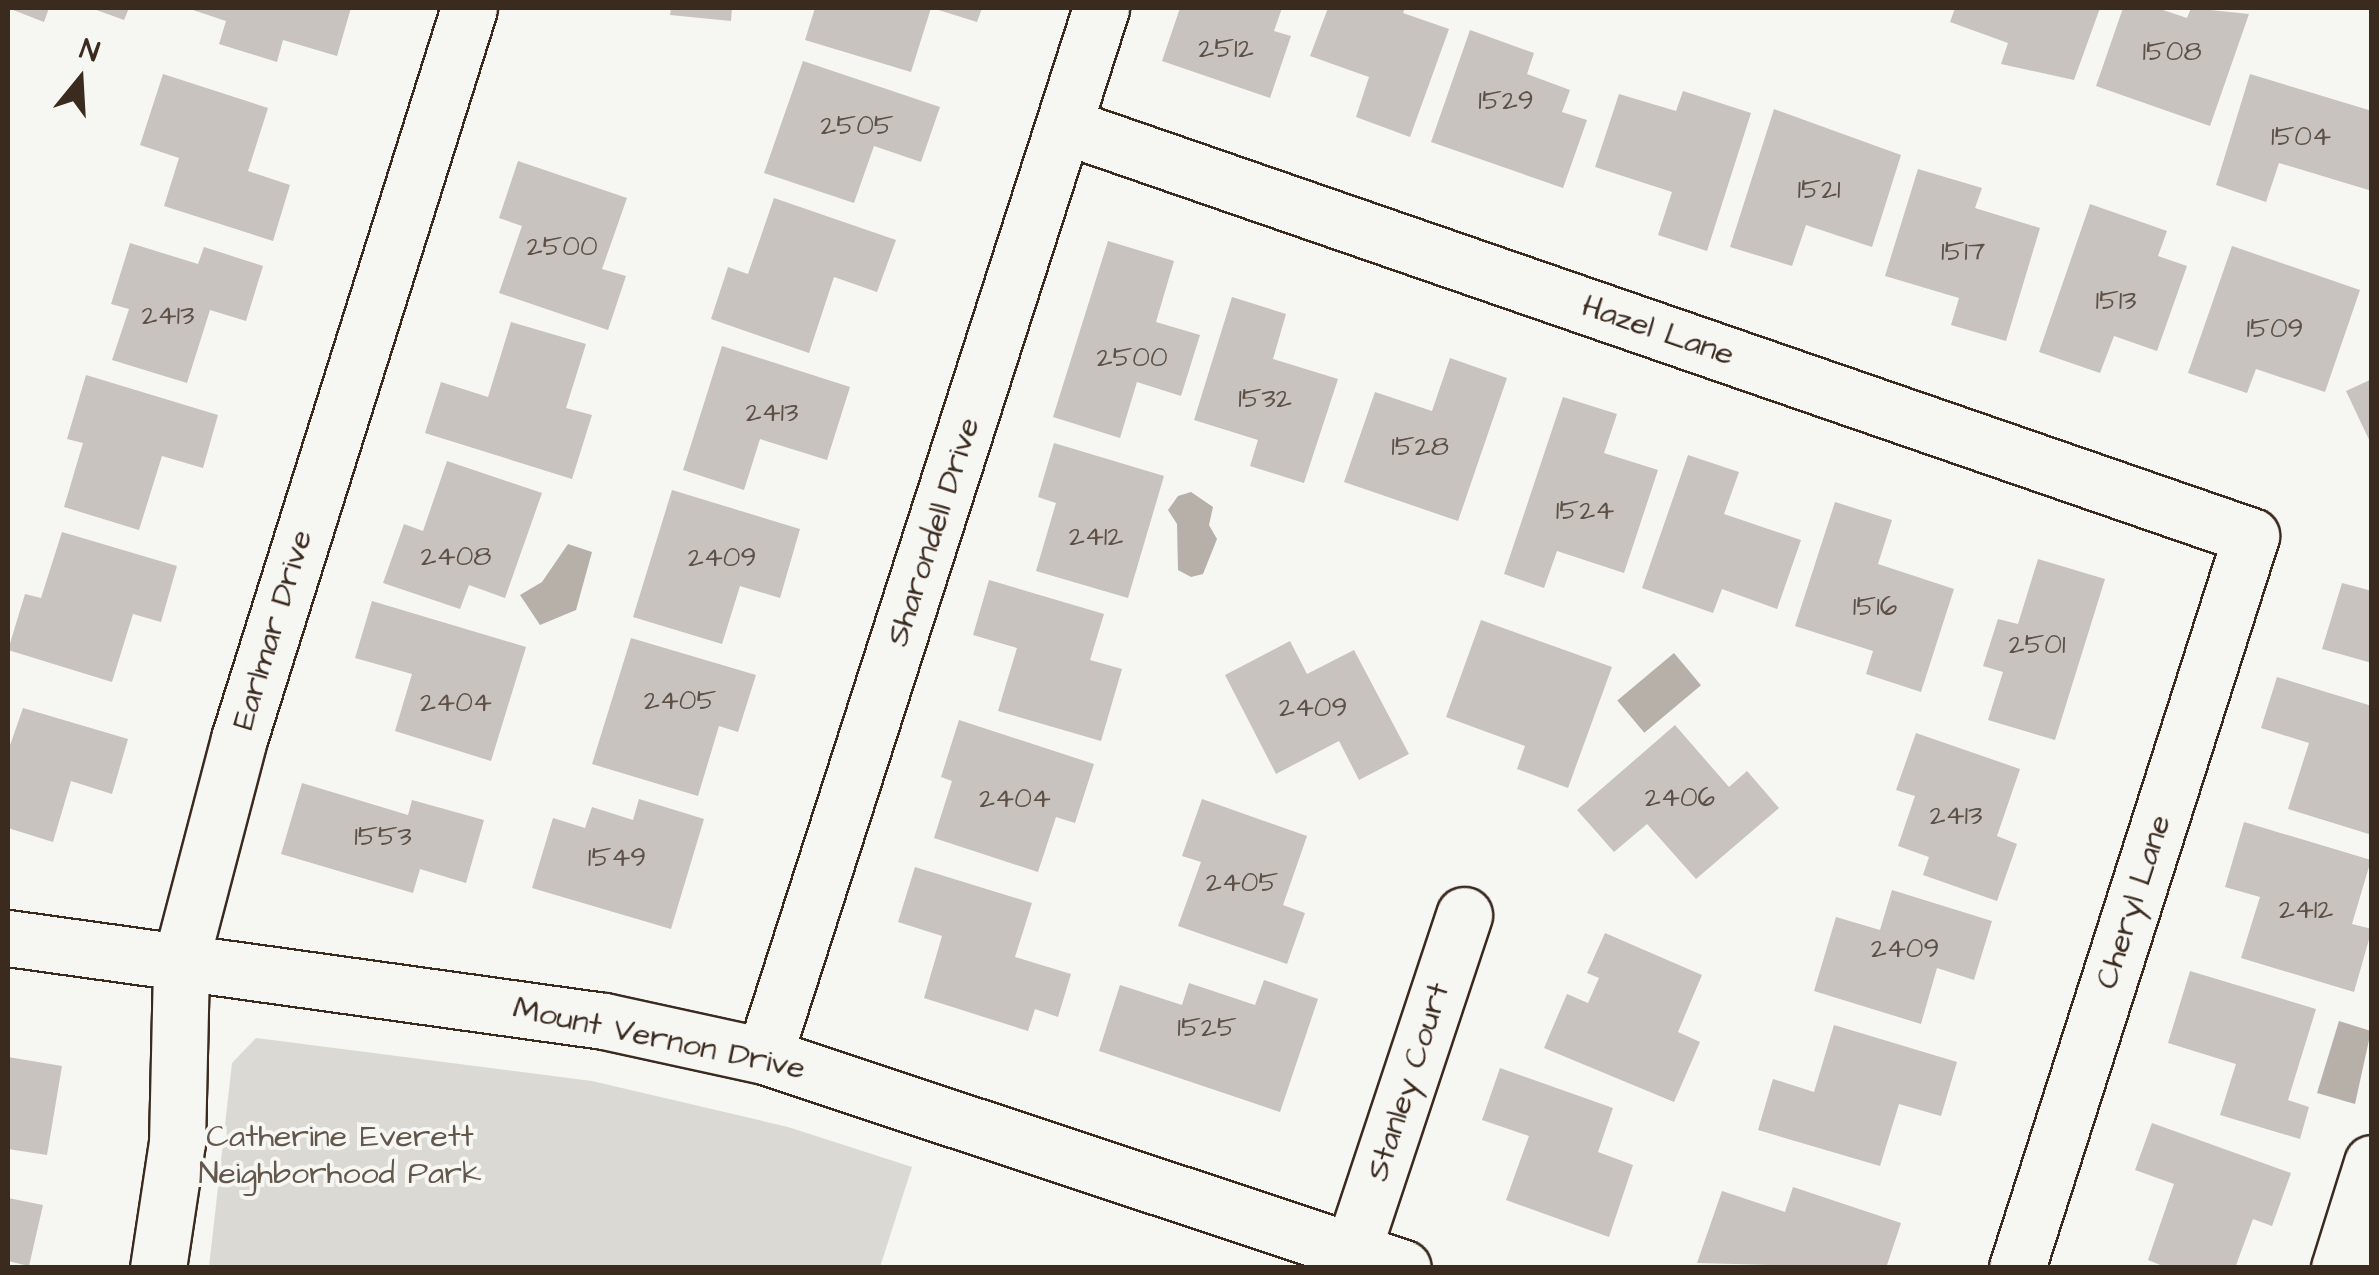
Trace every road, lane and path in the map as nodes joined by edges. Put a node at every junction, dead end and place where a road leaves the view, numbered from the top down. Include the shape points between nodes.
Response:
1 (469, 8) edge
2 (1102, 8) edge
3 (1066, 126) junction
4 (2251, 536) joint
5 (1464, 916) dead end
6 (8, 938) edge
7 (181, 960) junction
8 (764, 1056) junction
9 (2372, 1164) edge
10 (1378, 1258) edge
11 (158, 1268) edge
12 (2016, 1268) edge
13 (2340, 1268) edge

1 - 7 street, Earlmar Drive via 239,739
2 - 3 street, Sharondell Drive
3 - 4 street, Hazel Lane
3 - 8 street, Sharondell Drive
4 - 12 street, Cheryl Lane
5 - 10 street, Stanley Court
6 - 7 street, Mount Vernon Drive
7 - 8 street, Mount Vernon Drive via 604,1021
7 - 11 street, Earlmar Drive via 177,1142
8 - 10 street, Mount Vernon Drive
9 - 13 street

